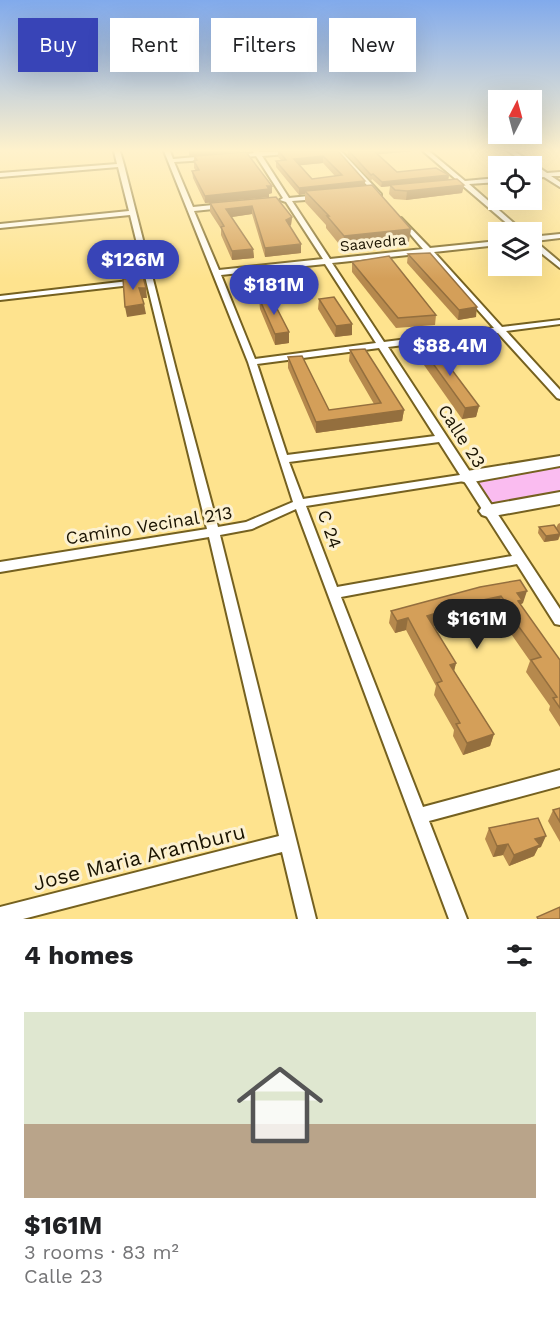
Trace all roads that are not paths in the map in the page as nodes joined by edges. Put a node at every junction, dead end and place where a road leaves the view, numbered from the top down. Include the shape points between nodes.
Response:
1 (128, 194) edge
2 (184, 194) edge
3 (283, 194) edge
4 (378, 194) edge
5 (477, 194) edge
6 (332, 196) edge
7 (287, 200) junction
8 (383, 200) edge
9 (277, 201) edge
10 (233, 205) edge
11 (190, 209) junction
12 (132, 213) junction
13 (398, 217) edge
14 (509, 222) edge
15 (0, 226) edge
16 (560, 236) edge
17 (542, 238) edge
18 (488, 244) edge
19 (428, 250) junction
20 (542, 250) edge
21 (327, 261) junction
22 (560, 266) edge
23 (215, 273) junction
24 (150, 281) junction
25 (0, 297) edge
26 (560, 322) edge
27 (500, 330) junction
28 (382, 345) junction
29 (252, 363) junction
30 (560, 396) edge
31 (442, 438) junction
32 (283, 459) junction
33 (560, 461) edge
34 (467, 477) junction
35 (560, 498) edge
36 (300, 503) junction
37 (488, 511) junction
38 (214, 533) junction
39 (520, 559) junction
40 (0, 567) edge
41 (333, 593) junction
42 (560, 620) edge
43 (560, 778) edge
44 (418, 816) junction
45 (289, 842) junction
46 (0, 916) edge
47 (307, 919) edge
48 (458, 919) edge

1 - 12 street
2 - 11 street, C 24
3 - 7 street, Calle 23
4 - 8 street
5 - 14 street
6 - 7 street
7 - 9 street
7 - 21 street, Calle 23
10 - 11 street
11 - 23 street, C 24
12 - 15 street
12 - 24 street
13 - 19 street
16 - 17 street
18 - 19 street, Saavedra
19 - 21 street, Saavedra
19 - 27 street
20 - 22 street
21 - 23 street, Saavedra
21 - 28 street, Calle 23
23 - 29 street, C 24
24 - 25 street
24 - 38 street
26 - 27 street
27 - 28 street
27 - 30 street
28 - 29 street
28 - 31 street, Calle 23
29 - 32 street, C 24
31 - 32 street
31 - 34 street, Calle 23
32 - 36 street, C 24
33 - 34 main road
34 - 36 street, Camino Vecinal 213
34 - 37 street, Calle 23
35 - 37 main road
36 - 38 street, Camino Vecinal 213 via 248,526
36 - 41 street, C 24
37 - 39 street, Calle 23
38 - 40 street, Camino Vecinal 213
38 - 45 street
39 - 41 street
39 - 42 street, Calle 23
41 - 44 street, C 24
43 - 44 street
44 - 48 street, C 24
45 - 46 street, Jose Maria Aramburu
45 - 47 street

